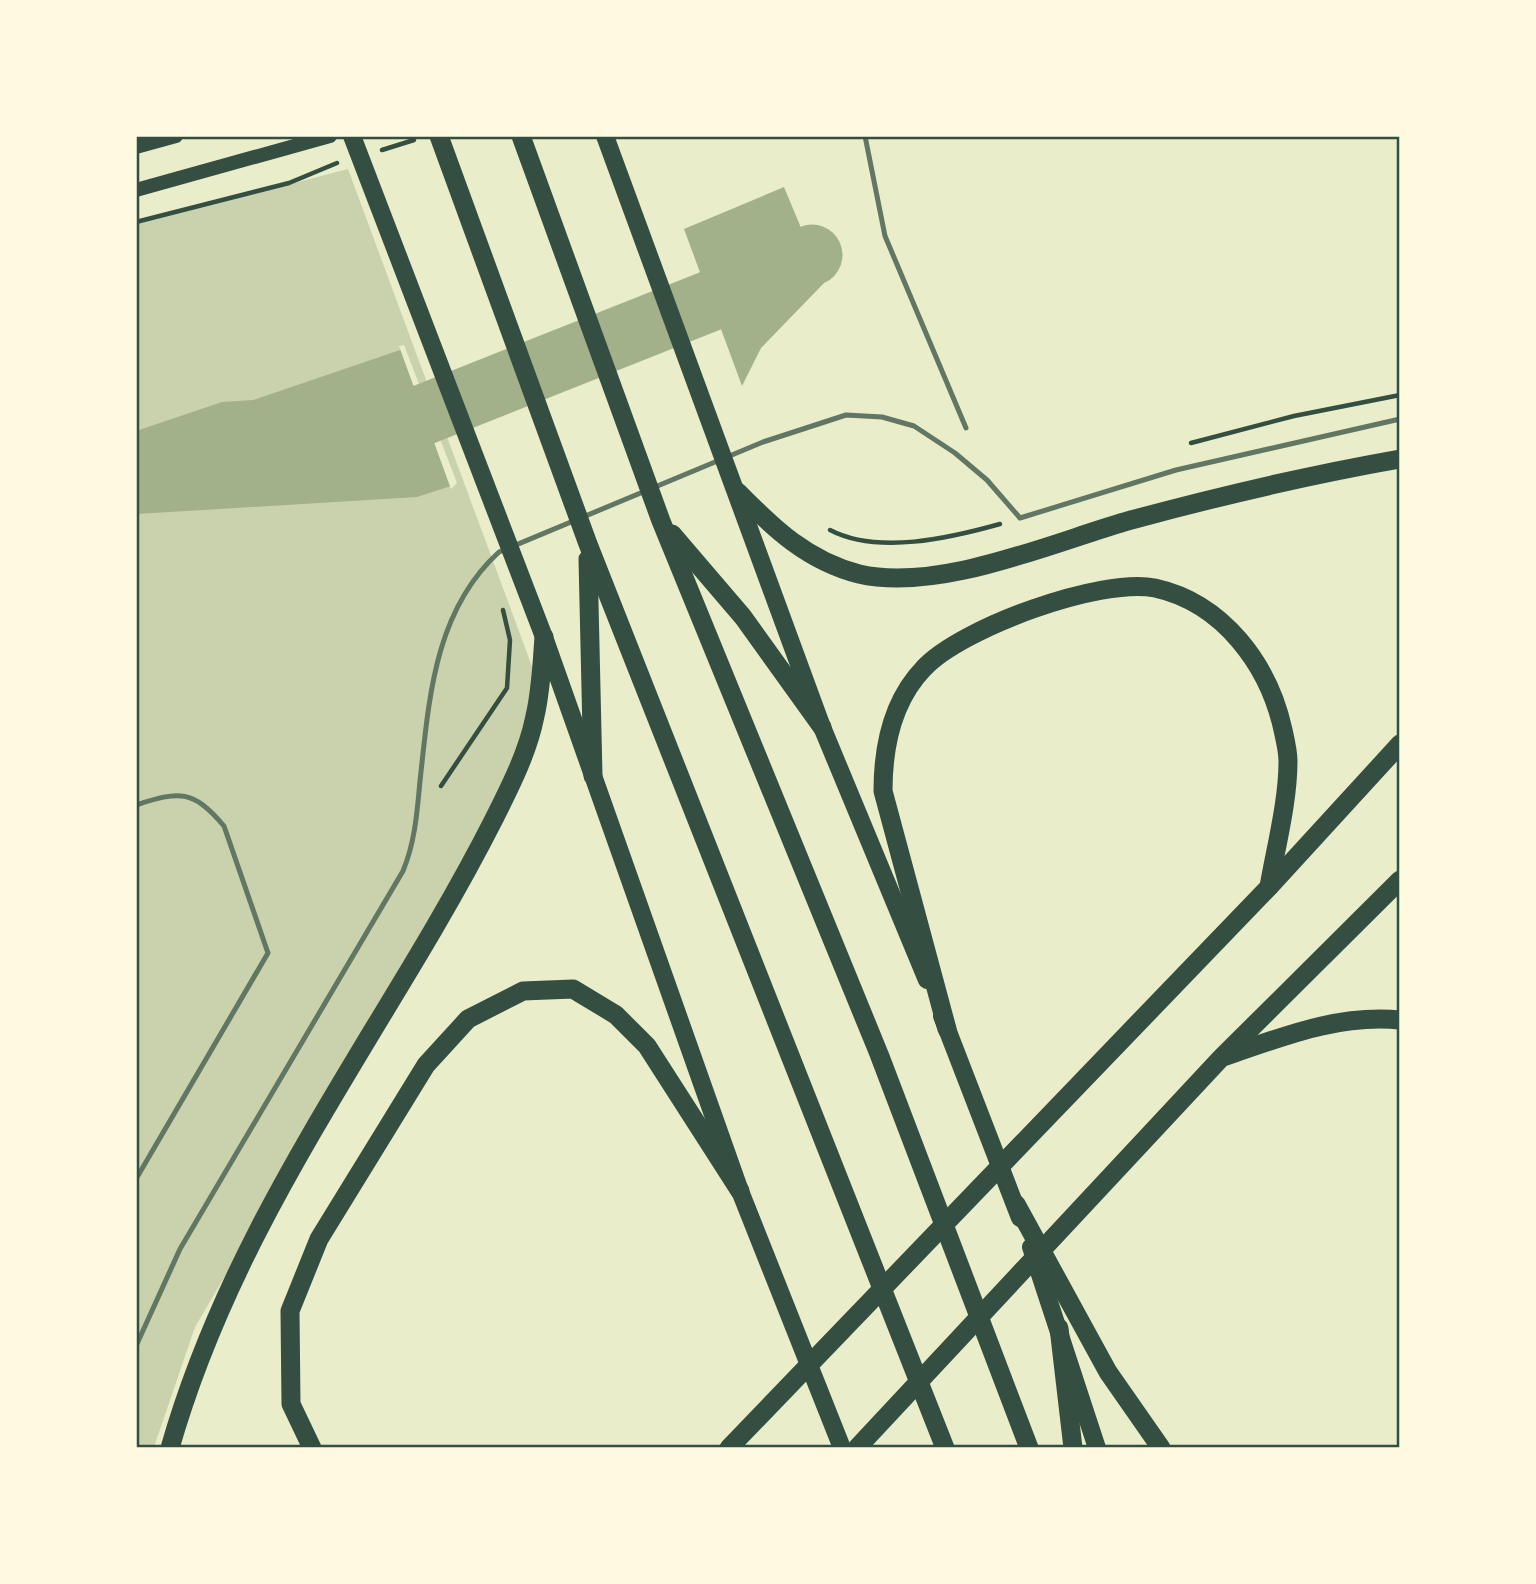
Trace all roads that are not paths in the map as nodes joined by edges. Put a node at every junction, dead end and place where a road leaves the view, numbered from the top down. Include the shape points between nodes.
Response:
1 (176, 136) edge
2 (330, 136) edge
3 (352, 136) edge
4 (439, 136) edge
5 (521, 136) edge
6 (605, 136) edge
7 (865, 136) edge
8 (136, 147) edge
9 (136, 190) edge
10 (1399, 419) edge
11 (967, 428) dead end
12 (1399, 459) edge
13 (738, 492) junction
14 (661, 521) junction
15 (588, 544) junction
16 (544, 637) junction
17 (822, 727) junction
18 (1399, 744) edge
19 (593, 776) junction
20 (136, 805) edge
21 (1399, 880) edge
22 (1269, 887) junction
23 (1399, 1020) edge
24 (947, 1029) junction
25 (1221, 1058) junction
26 (136, 1179) edge
27 (740, 1191) junction
28 (1016, 1204) junction
29 (1059, 1328) junction
30 (136, 1346) edge
31 (170, 1447) edge
32 (312, 1447) edge
33 (729, 1447) edge
34 (842, 1447) edge
35 (857, 1447) edge
36 (945, 1447) edge
37 (1029, 1447) edge
38 (1073, 1447) edge
39 (1097, 1447) edge
40 (1161, 1447) edge

1 - 8 main road
2 - 9 main road
3 - 16 main road
4 - 15 highway
5 - 14 highway
6 - 13 main road
7 - 11 lane via 885,236
10 - 30 lane via 1176,470 1020,518 987,480 914,426 846,415 763,442 499,552 478,571 456,608 433,674 415,831 403,871 180,1249
12 - 13 highway via 1228,494 964,570 907,579 859,574 807,554 775,530
13 - 17 main road
14 - 17 highway via 743,617
14 - 37 highway via 879,1054
15 - 19 highway
15 - 36 highway
16 - 19 main road
16 - 31 highway via 535,717 504,798 464,880 293,1163 239,1264 213,1319
17 - 24 main road
18 - 22 highway
19 - 27 main road
20 - 26 lane via 172,793 197,801 224,826 268,953
21 - 25 highway
22 - 24 highway via 1289,760 1276,699 1250,651 1208,610 1154,588 1087,591 1029,610 955,645 924,667 901,702 883,751 883,791
22 - 33 highway
23 - 25 highway via 1334,1023
24 - 28 main road
25 - 35 highway
27 - 32 highway via 647,1046 616,1015 573,989 523,991 468,1019 426,1065 319,1239 290,1311 291,1404
27 - 34 main road
28 - 29 main road
28 - 40 highway via 1108,1372
29 - 38 highway
29 - 39 main road

